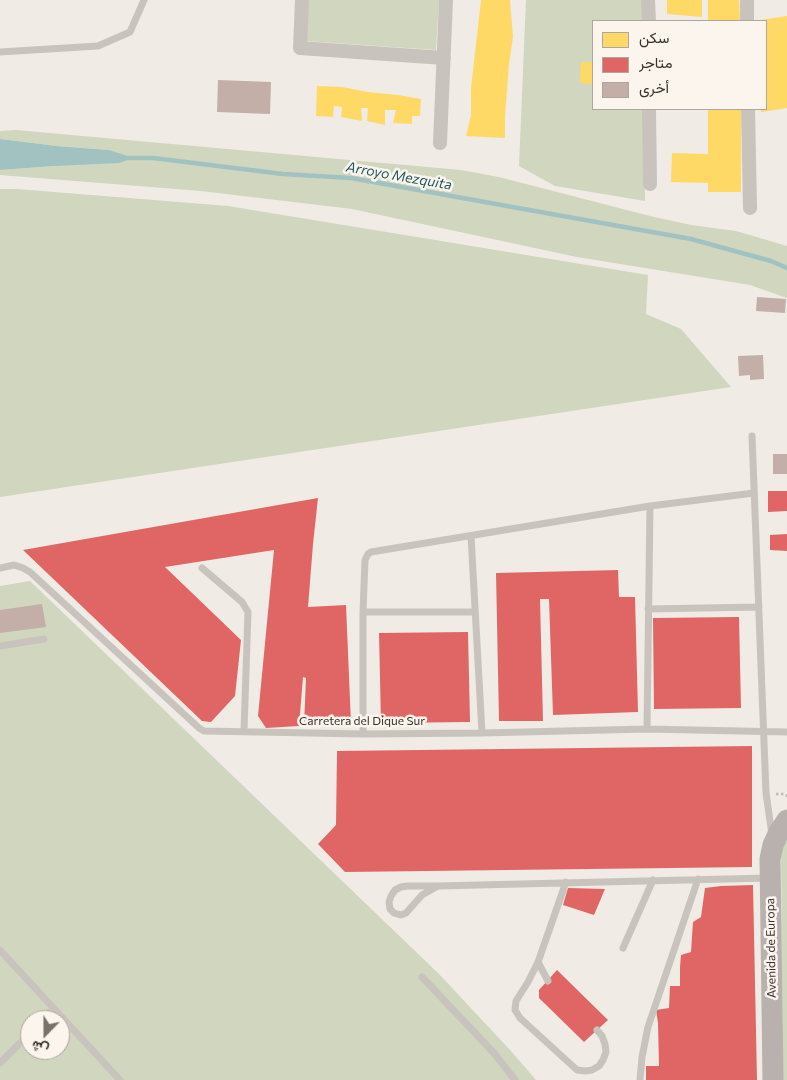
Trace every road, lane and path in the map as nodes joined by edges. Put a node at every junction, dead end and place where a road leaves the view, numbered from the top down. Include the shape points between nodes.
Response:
1 (144, 0) edge
2 (302, 0) edge
3 (446, 0) edge
4 (648, 0) edge
5 (747, 0) edge
6 (648, 20) edge
7 (747, 20) edge
8 (0, 52) edge
9 (444, 58) junction
10 (649, 110) edge
11 (748, 110) edge
12 (440, 142) dead end
13 (650, 184) dead end
14 (750, 208) dead end
15 (752, 436) dead end
16 (754, 492) junction
17 (650, 506) junction
18 (471, 536) junction
19 (0, 568) edge
20 (202, 568) dead end
21 (759, 607) junction
22 (648, 609) junction
23 (363, 612) junction
24 (475, 612) junction
25 (44, 639) dead end
26 (0, 646) edge
27 (647, 729) junction
28 (244, 731) junction
29 (764, 732) junction
30 (787, 732) edge
31 (482, 733) junction
32 (363, 734) junction
33 (787, 820) edge
34 (773, 845) junction
35 (770, 878) junction
36 (698, 879) junction
37 (653, 880) junction
38 (566, 882) junction
39 (438, 886) junction
40 (623, 948) dead end
41 (0, 950) edge
42 (538, 962) junction
43 (422, 977) dead end
44 (548, 980) dead end
45 (54, 1009) joint
46 (597, 1030) dead end
47 (20, 1043) edge
48 (0, 1063) edge
49 (120, 1080) edge
50 (515, 1080) edge
51 (640, 1080) edge
52 (773, 1080) edge

1 - 8 lane via 130,32 98,46
2 - 9 street via 300,48
3 - 9 street
4 - 6 street
5 - 7 street
9 - 12 street
10 - 13 street
11 - 14 street
15 - 16 lane
16 - 17 lane
16 - 21 lane
17 - 18 lane
17 - 22 lane
18 - 23 lane via 368,554
18 - 24 lane
19 - 28 lane, Carretera del Dique Sur via 14,565 30,572 199,728 210,732
20 - 28 lane via 242,602 248,612
21 - 22 lane
21 - 29 lane
22 - 27 lane
23 - 24 lane
23 - 32 lane
24 - 31 lane
25 - 26 lane
27 - 29 lane, Carretera del Dique Sur
27 - 31 lane, Carretera del Dique Sur
28 - 32 lane, Carretera del Dique Sur
29 - 30 lane, Carretera del Dique Sur
29 - 34 lane via 766,793
31 - 32 lane, Carretera del Dique Sur
33 - 34 main road, Avenida de Europa
34 - 35 main road, Avenida de Europa
35 - 36 lane
35 - 52 main road, Avenida de Europa
36 - 37 lane
36 - 51 lane via 653,1009
37 - 38 lane
37 - 40 lane
38 - 39 lane
38 - 42 lane
39 - 39 lane via 422,895 406,913 400,915 390,909 391,896 401,887
41 - 45 lane
42 - 44 lane
42 - 46 lane via 516,1001 517,1014 577,1070 592,1070 603,1060 605,1044
43 - 50 lane
45 - 49 lane
47 - 48 lane

